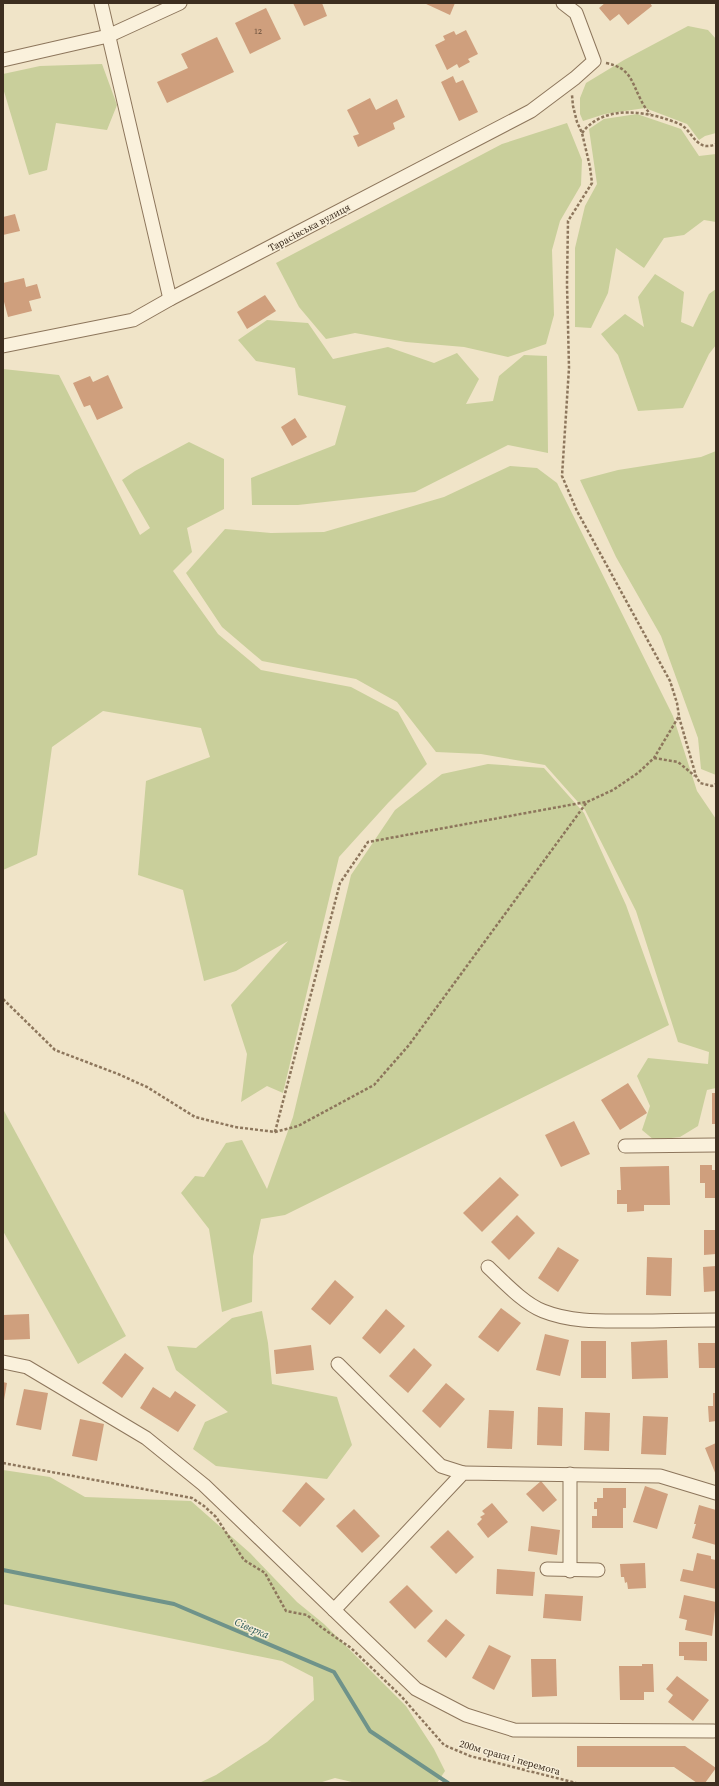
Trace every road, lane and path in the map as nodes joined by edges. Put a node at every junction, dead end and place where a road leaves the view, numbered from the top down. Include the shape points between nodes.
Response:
1 (101, 3) edge
2 (180, 3) edge
3 (563, 3) edge
4 (108, 36) junction
5 (3, 60) edge
6 (594, 60) junction
7 (575, 78) junction
8 (650, 114) junction
9 (582, 133) junction
10 (716, 144) edge
11 (170, 299) junction
12 (3, 346) edge
13 (679, 716) junction
14 (654, 758) junction
15 (696, 776) junction
16 (716, 784) edge
17 (587, 802) junction
18 (3, 1000) edge
19 (274, 1132) junction
20 (716, 1145) edge
21 (626, 1146) dead end
22 (488, 1267) dead end
23 (716, 1320) edge
24 (3, 1362) edge
25 (338, 1364) dead end
26 (3, 1463) edge
27 (463, 1473) junction
28 (570, 1474) junction
29 (716, 1493) edge
30 (547, 1569) dead end
31 (570, 1570) junction
32 (598, 1570) dead end
33 (334, 1610) junction
34 (715, 1730) edge
35 (576, 1783) edge

1 - 4 street
2 - 4 street
3 - 6 street via 576,13
4 - 5 street
4 - 11 street
6 - 7 street, Тарасівська вулиця
6 - 8 path via 616,65 627,73
7 - 9 path via 572,91 573,106
7 - 11 street, Тарасівська вулиця via 531,111
8 - 9 path via 637,111 602,117 588,125
8 - 10 path via 682,125 698,144
9 - 13 path via 592,183 568,221 569,368 562,476 577,511 670,681
11 - 12 street, Тарасівська вулиця via 133,320
13 - 14 path
13 - 15 path
14 - 15 path via 678,762
14 - 17 path via 613,790
15 - 16 path via 700,783 712,786
17 - 19 path via 409,1045 374,1085 298,1126
17 - 19 path via 368,842 340,883
18 - 19 path via 55,1050 147,1087 195,1117 234,1127
20 - 21 street
22 - 23 street via 541,1310 561,1317 588,1321
24 - 33 street via 27,1367 146,1438 204,1485
25 - 27 street via 441,1466
26 - 35 path, 200м сраки і перемога via 192,1498 216,1517 244,1560 264,1573 286,1611 307,1616 351,1648 401,1696 444,1745 470,1756
27 - 28 street
27 - 33 street
28 - 29 street via 660,1476
28 - 31 street
30 - 31 street
31 - 32 street
33 - 34 street via 416,1689 466,1715 514,1730

